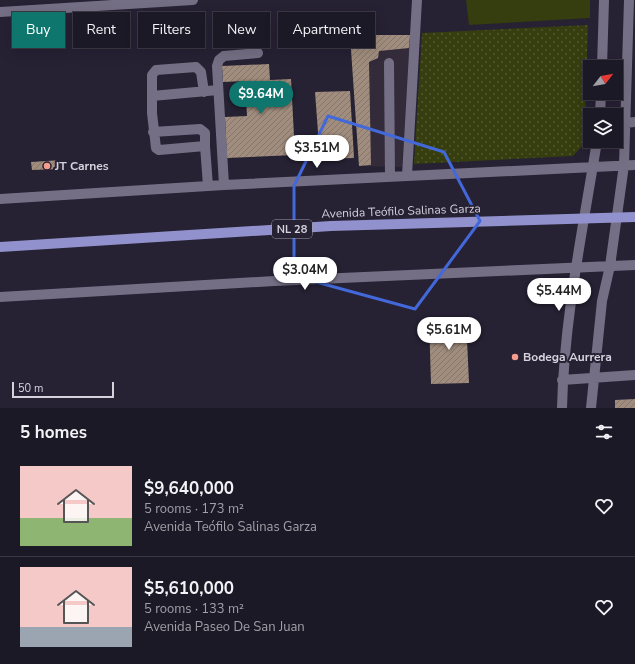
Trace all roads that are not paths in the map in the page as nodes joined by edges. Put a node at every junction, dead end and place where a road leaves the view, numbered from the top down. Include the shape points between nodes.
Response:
1 (193, 0) edge
2 (417, 0) edge
3 (604, 0) edge
4 (629, 0) edge
5 (127, 2) edge
6 (46, 5) edge
7 (0, 12) edge
8 (632, 52) edge
9 (258, 53) dead end
10 (602, 60) edge
11 (389, 63) dead end
12 (218, 90) junction
13 (204, 92) junction
14 (152, 96) junction
15 (626, 123) edge
16 (153, 132) junction
17 (205, 146) junction
18 (596, 148) edge
19 (624, 165) junction
20 (635, 165) edge
21 (593, 166) junction
22 (406, 175) junction
23 (390, 176) junction
24 (224, 185) junction
25 (208, 186) junction
26 (0, 199) edge
27 (617, 217) junction
28 (635, 217) edge
29 (583, 219) junction
30 (0, 246) edge
31 (635, 265) edge
32 (610, 266) junction
33 (576, 267) junction
34 (0, 297) edge
35 (635, 375) edge
36 (593, 378) junction
37 (562, 380) junction
38 (562, 408) edge
39 (590, 408) edge

1 - 5 street
2 - 22 street
3 - 10 street
4 - 8 street
5 - 6 street
6 - 7 street
8 - 15 street
9 - 12 street via 224,56 219,60
11 - 23 street
12 - 13 street
12 - 24 street
13 - 14 street
13 - 14 street via 201,72 196,67 156,70 152,75
14 - 16 street
15 - 19 street
16 - 17 street via 156,148 159,150
16 - 17 street via 200,129 205,133
17 - 25 street
18 - 21 street
19 - 20 street
19 - 21 street
19 - 27 street
21 - 22 street
21 - 29 street
22 - 23 street
23 - 24 street
24 - 25 street
25 - 26 street
27 - 28 main road, Avenida Teófilo Salinas Garza / NL 28
27 - 29 main road, Avenida Teófilo Salinas Garza / NL 28
27 - 32 street
29 - 30 main road, Avenida Teófilo Salinas Garza / NL 28 via 331,226
29 - 33 street
31 - 32 street
32 - 33 street
32 - 36 street via 602,301
33 - 34 street
33 - 37 street
35 - 36 street
36 - 37 street
36 - 39 street
37 - 38 street

